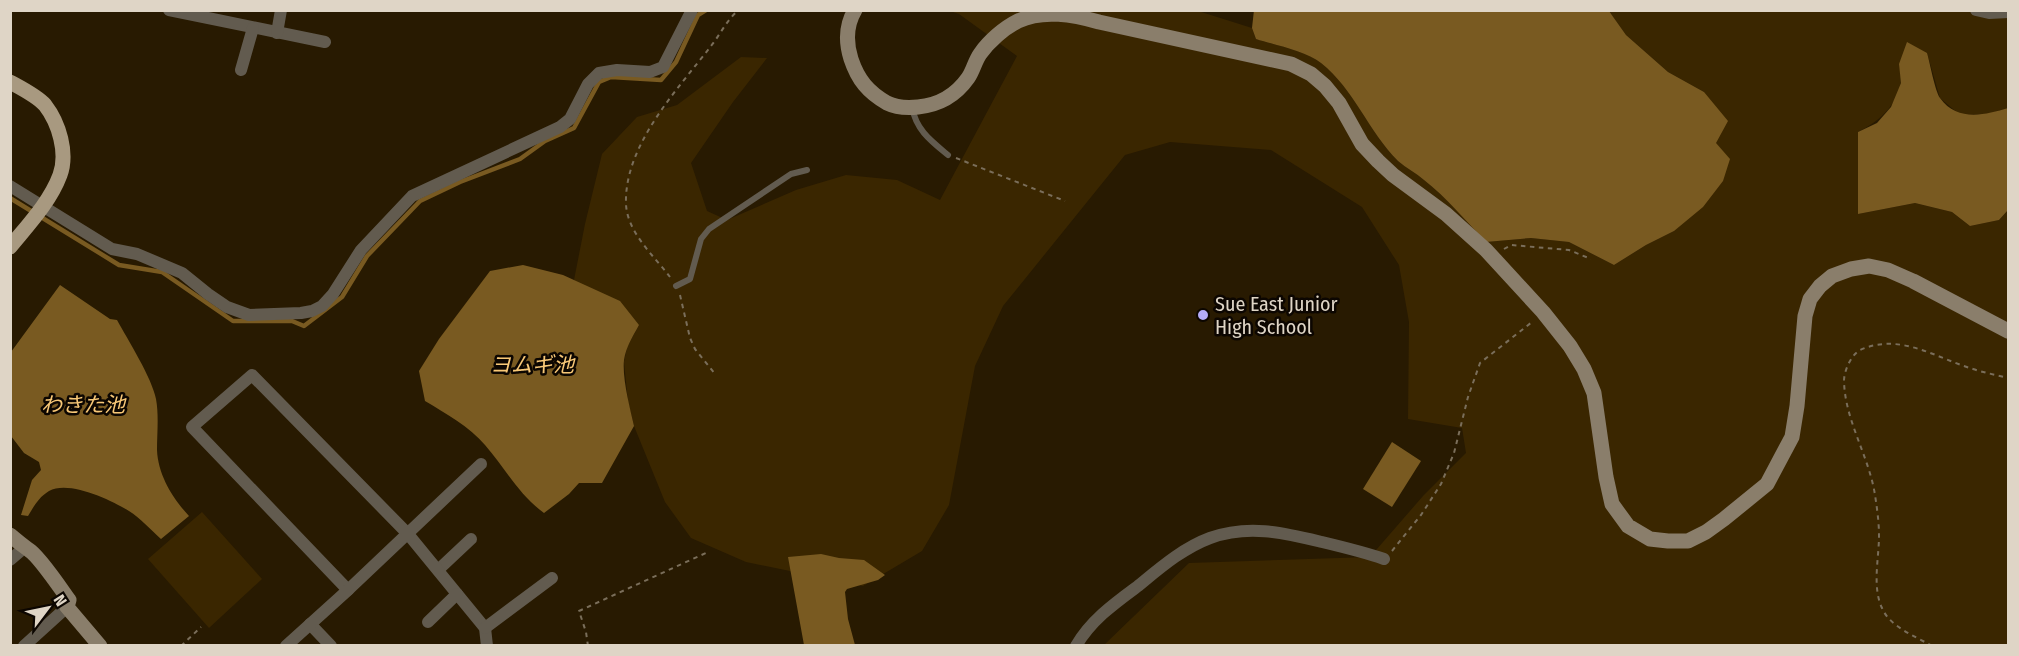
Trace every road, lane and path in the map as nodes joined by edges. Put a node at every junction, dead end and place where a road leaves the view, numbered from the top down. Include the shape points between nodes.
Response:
1 (169, 10) edge
2 (280, 10) edge
3 (692, 10) edge
4 (739, 10) edge
5 (855, 10) edge
6 (1976, 10) edge
7 (2008, 12) edge
8 (253, 28) junction
9 (277, 33) junction
10 (325, 42) dead end
11 (242, 70) dead end
12 (10, 82) edge
13 (912, 107) junction
14 (948, 155) joint
15 (807, 170) dead end
16 (10, 186) edge
17 (1065, 201) dead end
18 (43, 206) junction
19 (10, 247) edge
20 (1492, 256) junction
21 (1591, 260) dead end
22 (676, 286) junction
23 (1543, 312) junction
24 (2008, 331) edge
25 (716, 375) dead end
26 (2008, 378) edge
27 (481, 464) dead end
28 (408, 534) junction
29 (10, 535) edge
30 (471, 539) dead end
31 (24, 548) junction
32 (708, 552) dead end
33 (1384, 559) joint
34 (10, 560) edge
35 (438, 570) junction
36 (552, 578) dead end
37 (348, 590) junction
38 (457, 594) junction
39 (67, 608) junction
40 (428, 622) dead end
41 (310, 624) junction
42 (201, 627) dead end
43 (486, 636) edge
44 (24, 645) edge
45 (100, 645) edge
46 (181, 645) edge
47 (286, 645) edge
48 (331, 645) edge
49 (475, 645) edge
50 (588, 645) edge
51 (1076, 645) edge
52 (1932, 645) edge

1 - 8 street
2 - 9 street
3 - 18 street via 663,67 650,72 599,73 588,84 570,119 560,127 412,196 361,250 333,294 312,311 249,315 227,307 182,273 137,254 112,249
4 - 22 path via 649,130 627,189 631,223
5 - 13 street via 846,44 856,73 872,94 895,106
6 - 7 street
8 - 9 street
8 - 11 street
9 - 10 street
12 - 18 main road via 44,104 59,131 60,174
13 - 14 lane via 919,128
13 - 20 street via 935,105 948,97 968,77 990,42 1019,21 1053,14 1074,15 1291,64 1325,86 1362,144 1378,161
14 - 17 path
15 - 22 lane via 791,174 709,229 701,239 690,279
16 - 18 street
18 - 19 main road
20 - 21 path via 1511,245 1569,250
20 - 23 street
22 - 25 path via 690,338
23 - 24 street via 1570,346 1594,393 1612,504 1628,526 1650,539 1668,541 1688,541 1706,532 1767,484 1792,437 1810,299 1832,276 1869,266 1888,270
23 - 33 path via 1480,363 1441,484
26 - 52 path via 1902,344 1857,351 1844,379 1847,404 1875,492 1882,609 1895,625
27 - 28 street
28 - 35 street
28 - 37 street
28 - 37 street via 252,375 192,428
29 - 31 street
30 - 35 street
31 - 34 street
31 - 39 street via 30,550 69,600
32 - 50 path via 579,611
33 - 51 street via 1281,532 1232,532 1208,539 1173,558 1101,615
35 - 38 street
36 - 43 street
37 - 41 street
38 - 40 street
38 - 43 street
39 - 44 street
39 - 45 street
41 - 47 street
41 - 48 street
42 - 46 path
43 - 49 street

